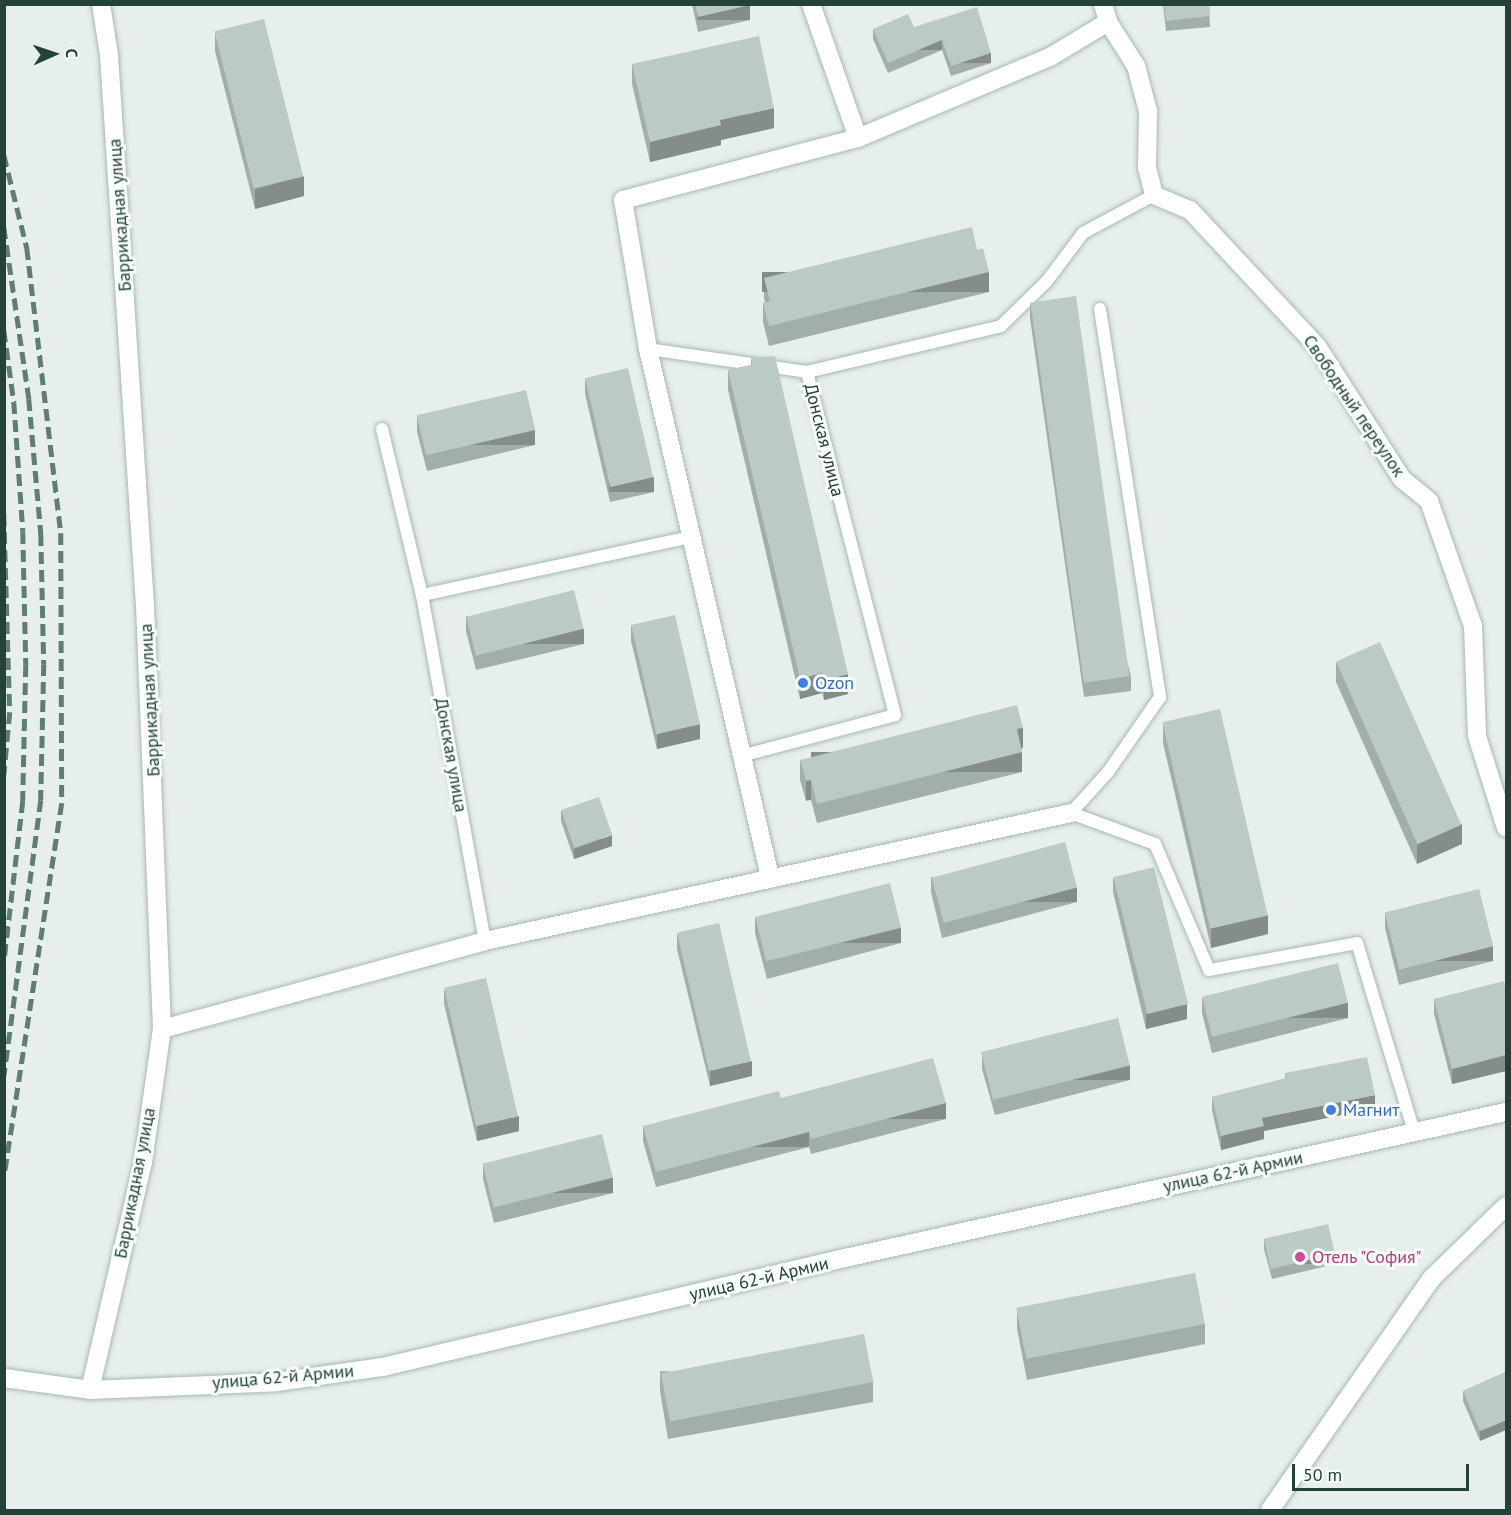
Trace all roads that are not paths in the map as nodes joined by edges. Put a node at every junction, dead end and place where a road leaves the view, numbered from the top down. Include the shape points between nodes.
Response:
1 (101, 4) edge
2 (811, 4) edge
3 (1106, 13) edge
4 (858, 138) junction
5 (1155, 195) junction
6 (1100, 309) dead end
7 (648, 349) junction
8 (807, 372) junction
9 (382, 429) dead end
10 (690, 537) junction
11 (422, 595) junction
12 (745, 755) junction
13 (1071, 813) junction
14 (1506, 828) edge
15 (770, 877) junction
16 (485, 941) junction
17 (162, 1029) junction
18 (1506, 1112) edge
19 (1414, 1132) junction
20 (1506, 1206) edge
21 (4, 1378) edge
22 (90, 1390) junction
23 (1270, 1510) edge

1 - 17 street, Баррикадная улица via 110,67 145,606
2 - 4 street
3 - 4 street via 1050,57
3 - 5 street via 1139,77 1148,111 1147,168
4 - 7 street via 623,200
5 - 8 lane, Донская улица via 1083,233 1047,280 1001,326
5 - 14 street, Свободный переулок via 1190,210 1317,346 1402,479 1429,501 1473,626 1477,736
6 - 13 lane via 1160,697 1108,772
7 - 8 lane
7 - 10 street
8 - 12 lane, Донская улица via 895,715
9 - 11 lane, Донская улица
10 - 11 lane
10 - 12 street
11 - 16 lane, Донская улица
12 - 15 street
13 - 15 street
13 - 19 lane via 1155,844 1209,970 1357,943
15 - 16 street
16 - 17 street
17 - 22 street, Баррикадная улица via 142,1162
18 - 19 street, улица 62-й Армии
19 - 22 street, улица 62-й Армии via 845,1258 383,1367 277,1382
20 - 23 street via 1432,1278
21 - 22 street, улица 62-й Армии

